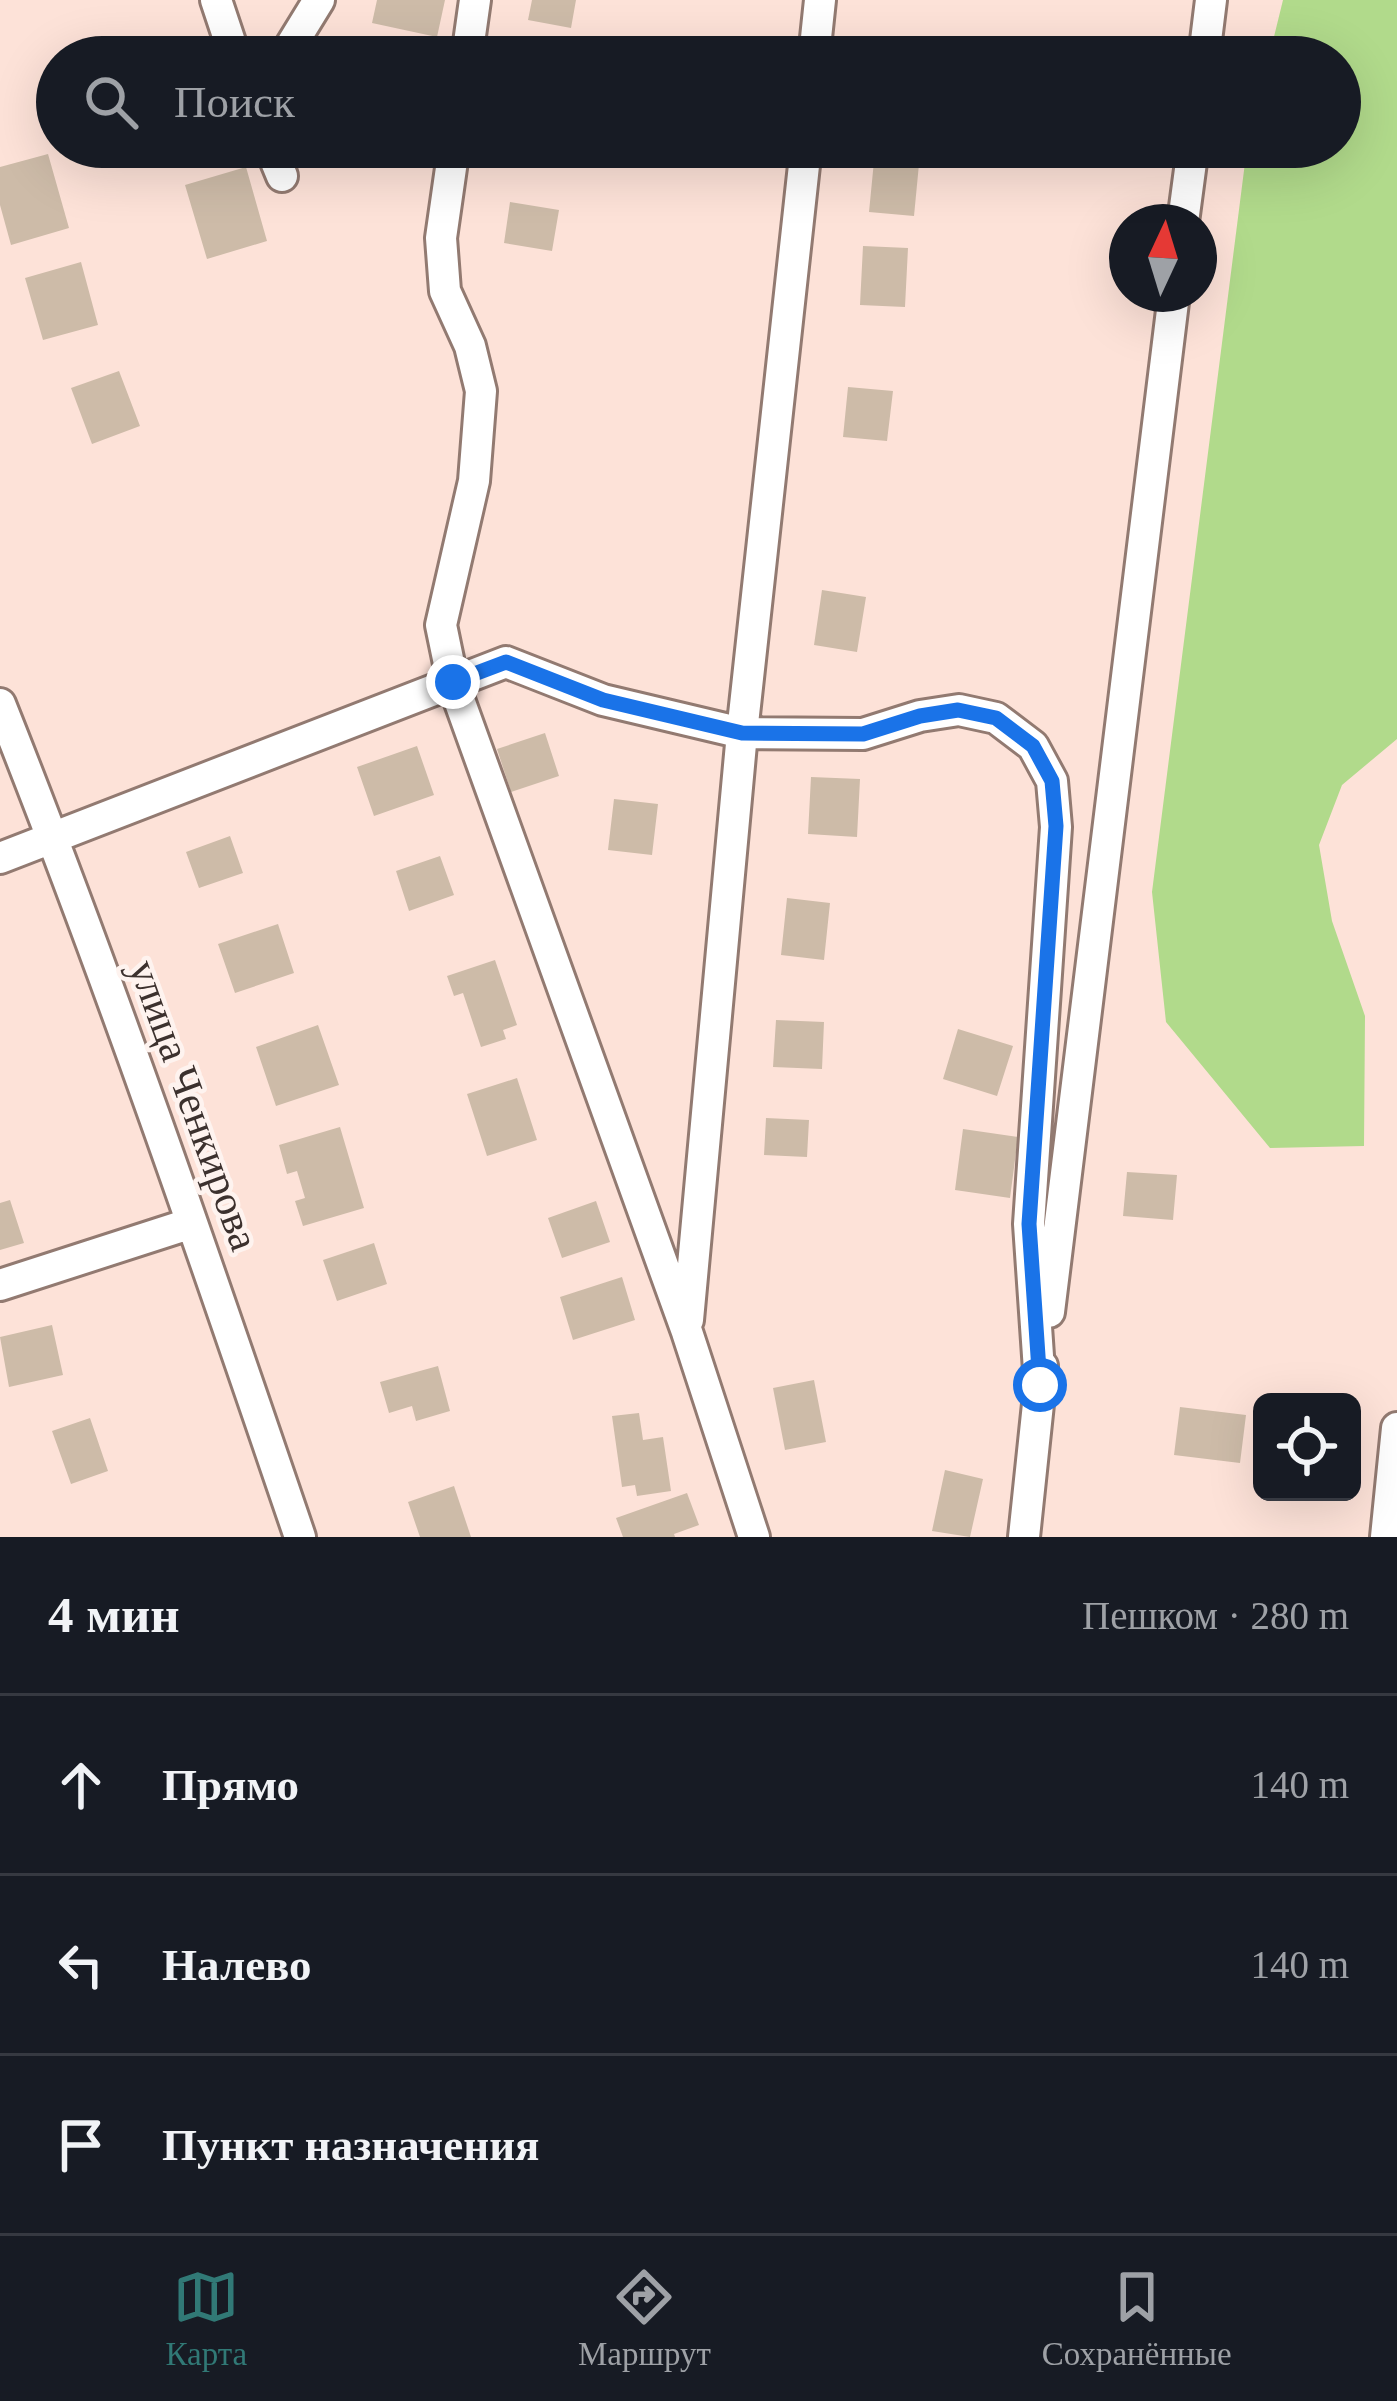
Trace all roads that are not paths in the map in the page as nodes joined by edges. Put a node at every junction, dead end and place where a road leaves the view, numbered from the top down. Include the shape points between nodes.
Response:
1 (216, 0) edge
2 (319, 0) edge
3 (475, 0) edge
4 (820, 0) edge
5 (1211, 0) edge
6 (228, 36) edge
7 (297, 36) edge
8 (470, 36) edge
9 (816, 36) edge
10 (1207, 36) edge
11 (278, 168) edge
12 (451, 168) edge
13 (804, 168) edge
14 (1190, 168) edge
15 (282, 176) dead end
16 (1186, 204) edge
17 (1172, 312) edge
18 (453, 682) junction
19 (0, 704) edge
20 (742, 733) junction
21 (53, 838) junction
22 (0, 858) edge
23 (192, 1223) junction
24 (0, 1285) edge
25 (687, 1332) junction
26 (1040, 1385) junction
27 (1397, 1428) edge
28 (300, 1537) edge
29 (754, 1537) edge
30 (1024, 1537) edge
31 (1386, 1537) edge

1 - 6 street
2 - 7 street
3 - 8 street
4 - 9 street
5 - 10 street
11 - 15 street
12 - 18 street via 441,238 445,291 481,391 474,481 441,625
13 - 20 street
14 - 16 street
17 - 26 street
18 - 20 street via 506,662 603,700
18 - 21 street
18 - 25 street
19 - 21 street, улица Ченкирова
20 - 25 street
20 - 26 street via 863,734 958,710 996,718 1033,746 1052,781 1056,826 1029,1224
21 - 22 street
21 - 23 street, улица Ченкирова
23 - 24 street
23 - 28 street, улица Ченкирова
25 - 29 street
26 - 30 street
27 - 31 street

